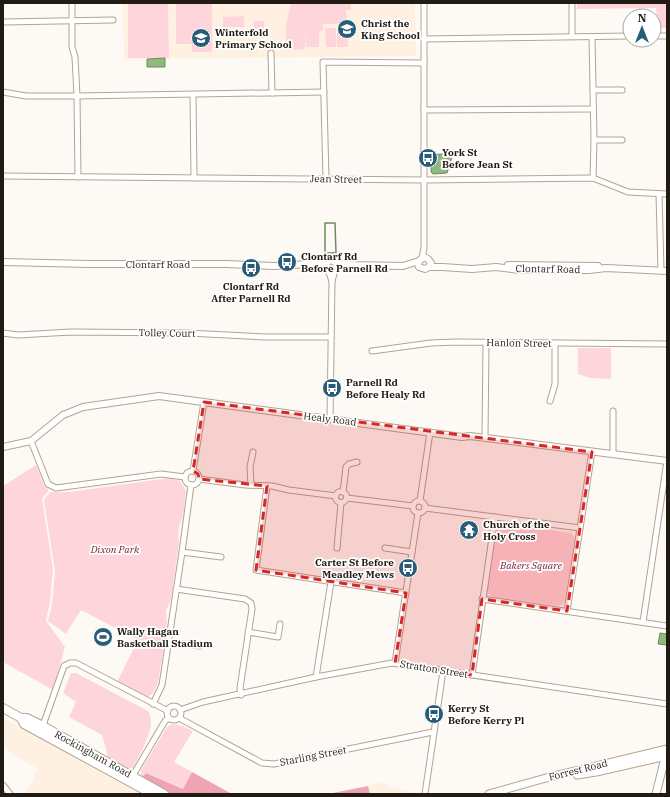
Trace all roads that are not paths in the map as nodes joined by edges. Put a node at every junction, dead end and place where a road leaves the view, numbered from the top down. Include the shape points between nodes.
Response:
1 (72, 3) edge
2 (424, 3) edge
3 (572, 3) edge
4 (113, 20) dead end
5 (73, 21) junction
6 (3, 22) edge
7 (572, 36) junction
8 (592, 36) junction
9 (622, 36) edge
10 (424, 39) junction
11 (271, 53) dead end
12 (424, 63) junction
13 (593, 90) junction
14 (622, 90) dead end
15 (3, 92) edge
16 (324, 92) junction
17 (272, 93) junction
18 (193, 95) junction
19 (77, 96) junction
20 (593, 109) junction
21 (424, 110) junction
22 (594, 140) junction
23 (622, 140) dead end
24 (3, 176) edge
25 (78, 177) junction
26 (194, 178) junction
27 (593, 178) junction
28 (326, 179) junction
29 (425, 180) junction
30 (659, 194) junction
31 (667, 194) edge
32 (3, 262) edge
33 (425, 262) junction
34 (327, 267) junction
35 (336, 267) junction
36 (664, 269) edge
37 (332, 281) junction
38 (3, 333) edge
39 (330, 337) junction
40 (486, 343) junction
41 (555, 344) junction
42 (667, 344) edge
43 (372, 351) dead end
44 (550, 401) dead end
45 (204, 402) junction
46 (613, 411) dead end
47 (330, 419) junction
48 (430, 432) junction
49 (485, 438) junction
50 (31, 441) junction
51 (3, 447) edge
52 (253, 452) dead end
53 (592, 452) junction
54 (613, 454) junction
55 (667, 461) edge
56 (356, 462) dead end
57 (193, 471) junction
58 (185, 477) junction
59 (199, 479) junction
60 (191, 485) junction
61 (251, 485) junction
62 (267, 486) junction
63 (343, 492) junction
64 (336, 496) junction
65 (347, 498) junction
66 (420, 501) junction
67 (341, 503) junction
68 (413, 506) junction
69 (425, 508) junction
70 (418, 513) junction
71 (495, 517) junction
72 (580, 528) junction
73 (336, 548) dead end
74 (385, 548) dead end
75 (182, 552) junction
76 (412, 552) junction
77 (221, 557) dead end
78 (331, 582) junction
79 (176, 589) junction
80 (406, 593) junction
81 (482, 598) junction
82 (567, 611) junction
83 (643, 622) junction
84 (280, 624) dead end
85 (667, 626) edge
86 (248, 632) junction
87 (168, 642) junction
88 (200, 646) dead end
89 (395, 663) junction
90 (443, 671) junction
91 (472, 675) junction
92 (316, 677) junction
93 (241, 695) junction
94 (154, 704) junction
95 (667, 704) edge
96 (3, 708) edge
97 (180, 710) junction
98 (168, 711) junction
99 (169, 718) junction
100 (179, 718) junction
101 (41, 729) junction
102 (433, 732) junction
103 (667, 753) edge
104 (667, 768) edge
105 (131, 779) junction
106 (660, 782) junction
107 (3, 785) edge
108 (10, 794) edge
109 (152, 794) edge
110 (164, 794) edge
111 (425, 794) edge
112 (489, 794) edge
113 (504, 794) edge
114 (656, 794) edge

1 - 5 street
2 - 10 street
3 - 7 street
4 - 5 street
5 - 6 street
5 - 19 street via 72,47
7 - 8 street
7 - 10 street
8 - 9 street
8 - 13 street
10 - 12 street
11 - 17 street
12 - 16 street via 323,62
12 - 21 street
13 - 14 street
13 - 20 street
15 - 19 street via 26,96
16 - 17 street
16 - 28 street
17 - 18 street
18 - 19 street
18 - 26 street
19 - 25 street
20 - 21 street
20 - 22 street
21 - 29 street
22 - 23 street
22 - 27 street
24 - 25 street, Jean Street
25 - 26 street, Jean Street
26 - 28 street, Jean Street
27 - 29 street, Jean Street
27 - 30 street, Jean Street via 628,192
28 - 29 street, Jean Street
29 - 33 street
30 - 31 street, Jean Street
30 - 36 street
32 - 34 street, Clontarf Road via 274,266 312,264
33 - 35 street, Clontarf Road via 407,266
33 - 36 street, Clontarf Road
34 - 35 street via 331,272
34 - 35 street via 332,260
34 - 37 street
35 - 37 street
37 - 39 street
38 - 39 street, Tolley Court
39 - 47 street
40 - 41 street, Hanlon Street
40 - 43 street, Hanlon Street via 431,343
40 - 49 street
41 - 42 street, Hanlon Street
41 - 44 street via 555,384
45 - 47 street, Healy Road
45 - 50 street, Healy Road via 159,396 84,407 63,414
45 - 57 street
46 - 54 street
47 - 48 street, Healy Road
48 - 49 street, Healy Road
48 - 66 street
49 - 53 street, Healy Road
50 - 51 street, Healy Road
50 - 58 street via 48,484 56,488 161,474
52 - 61 street via 250,467
53 - 54 street, Healy Road
53 - 72 street
54 - 55 street, Healy Road
55 - 83 street
56 - 63 street via 346,467
57 - 58 street
57 - 59 street
58 - 60 street via 187,484
59 - 60 street
59 - 61 street
60 - 75 street
61 - 62 street
62 - 64 street
62 - 78 street via 256,570
63 - 64 street
63 - 65 street
64 - 67 street via 336,500
65 - 67 street
65 - 68 street
66 - 68 street via 415,502
66 - 69 street via 424,503
67 - 73 street
68 - 70 street via 414,511
69 - 70 street via 423,512
69 - 71 street
70 - 76 street
71 - 72 street
71 - 81 street
72 - 82 street
74 - 76 street
75 - 77 street
75 - 79 street
76 - 80 street
78 - 80 street
78 - 92 street
79 - 86 street via 245,599 251,603 252,609
79 - 87 street
80 - 89 street
81 - 82 street
81 - 91 street
82 - 83 street
83 - 85 street
84 - 86 street via 278,637
86 - 93 street
87 - 88 street
87 - 94 street via 162,685
89 - 90 street, Stratton Street
89 - 92 street, Stratton Street
90 - 91 street, Stratton Street
90 - 102 street
91 - 95 street, Stratton Street
92 - 93 street, Stratton Street
93 - 97 street, Stratton Street via 203,702
94 - 98 street
94 - 101 street via 76,662 70,662 64,666
96 - 101 main road, Rockingham Road via 21,718 24,724
97 - 98 street via 174,706
97 - 100 street
98 - 99 street
99 - 100 street
99 - 105 street
100 - 102 street, Starling Street via 262,763 274,764
101 - 105 main road, Rockingham Road
102 - 111 street
103 - 106 main road
103 - 112 main road, Forrest Road via 546,778
103 - 113 main road, Forrest Road
104 - 106 main road
105 - 109 main road, Rockingham Road
105 - 110 main road, Rockingham Road
106 - 114 main road
107 - 108 street

